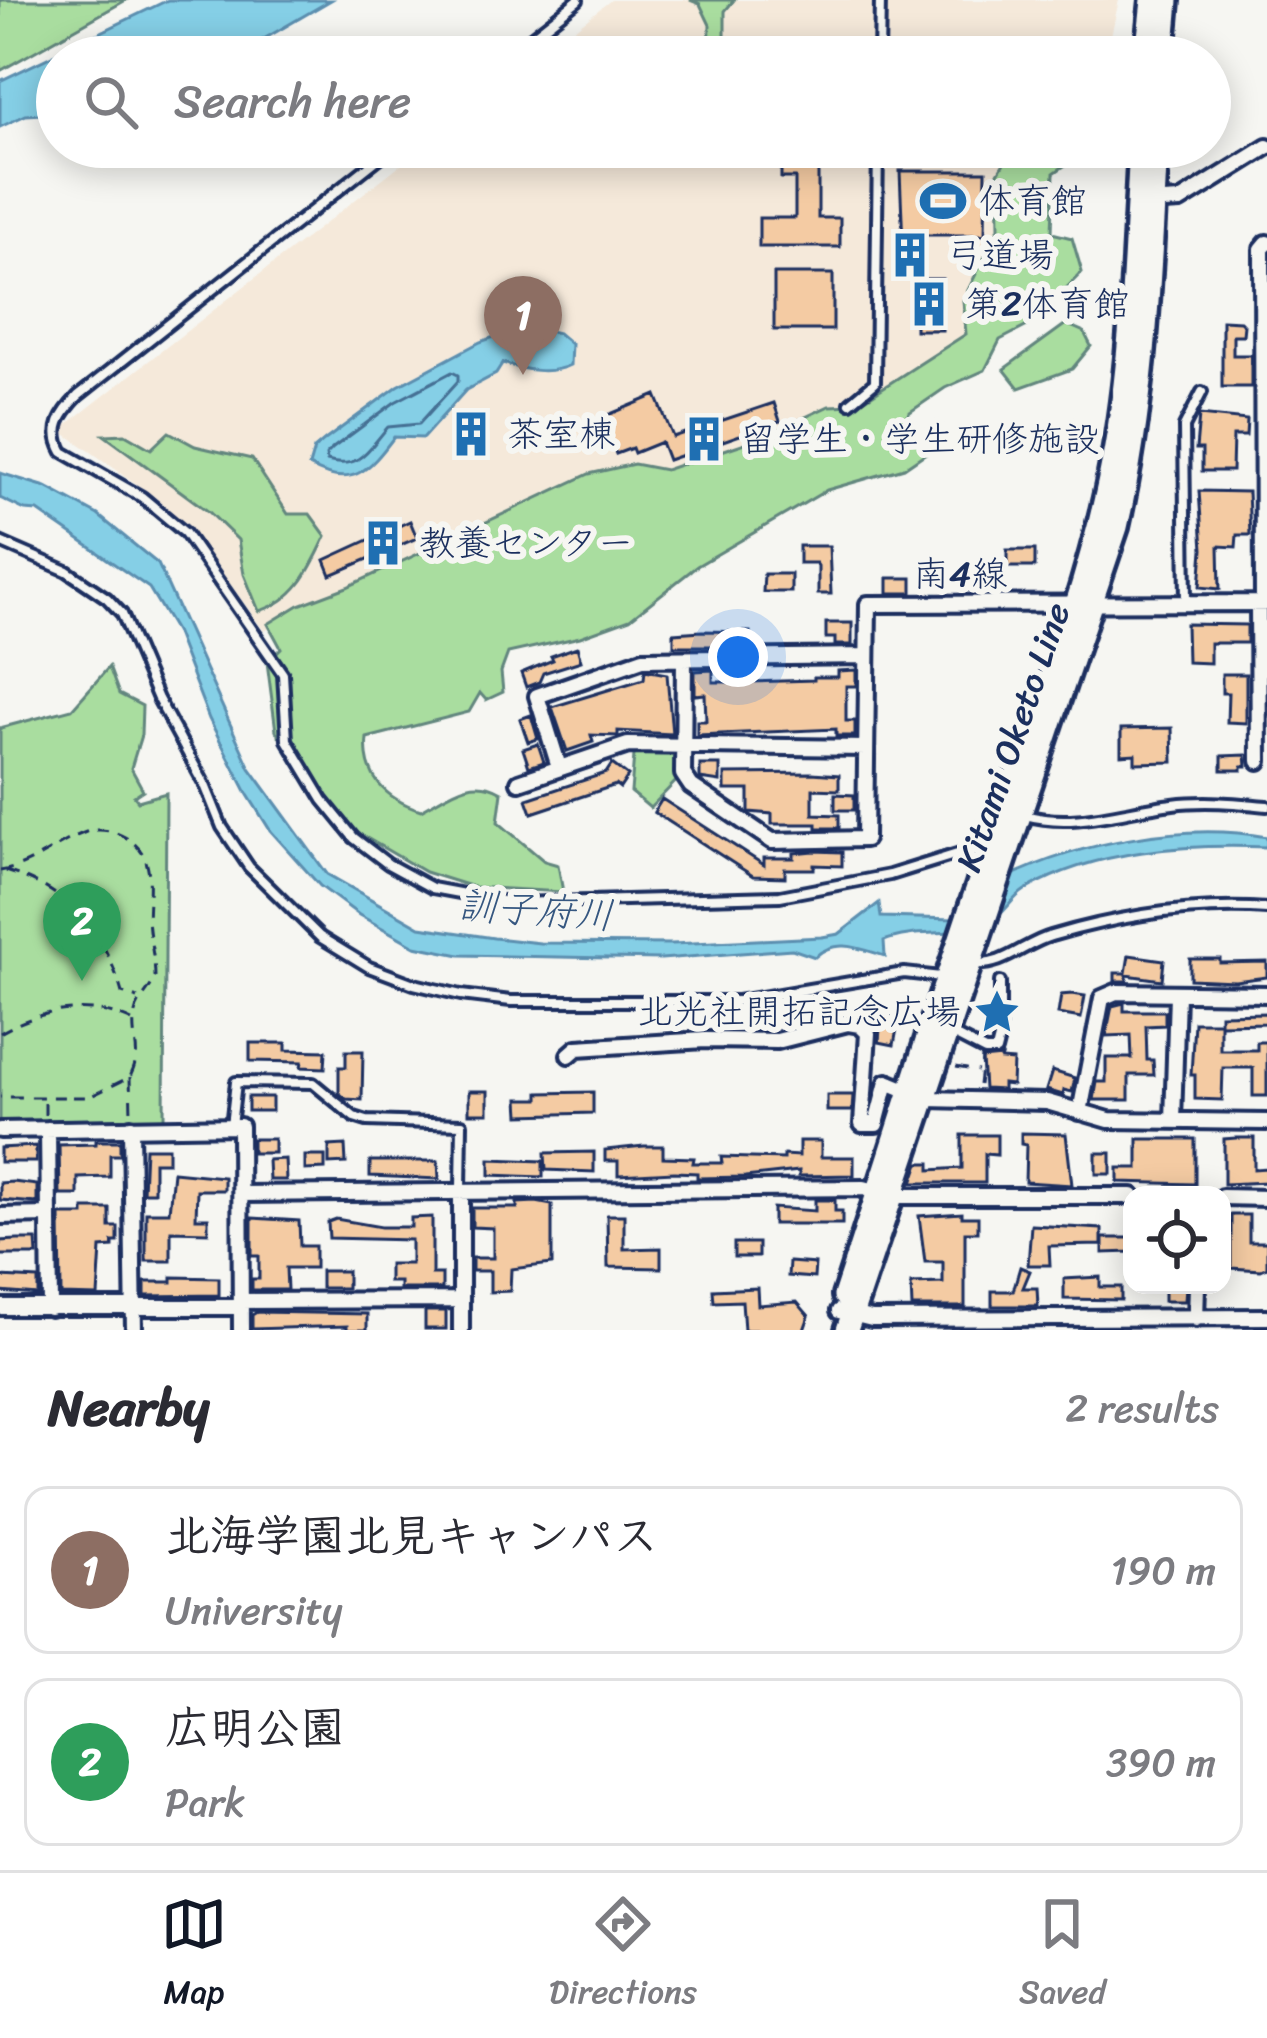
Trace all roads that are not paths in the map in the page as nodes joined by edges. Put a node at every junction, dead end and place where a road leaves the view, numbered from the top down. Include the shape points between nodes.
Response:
1 (578, 0) edge
2 (880, 0) edge
3 (1152, 0) edge
4 (1168, 0) edge
5 (533, 36) edge
6 (879, 36) edge
7 (1148, 36) edge
8 (1165, 36) edge
9 (1267, 147) edge
10 (367, 168) edge
11 (878, 168) edge
12 (1142, 168) edge
13 (1153, 168) edge
14 (1146, 202) junction
15 (1267, 243) edge
16 (1202, 392) dead end
17 (850, 403) dead end
18 (1266, 463) edge
19 (0, 542) edge
20 (1186, 603) junction
21 (1262, 603) edge
22 (1083, 605) junction
23 (866, 656) junction
24 (685, 658) junction
25 (685, 748) junction
26 (866, 748) junction
27 (1259, 761) dead end
28 (559, 767) junction
29 (520, 782) dead end
30 (1267, 806) edge
31 (1021, 814) junction
32 (1000, 839) junction
33 (1267, 909) edge
34 (961, 967) junction
35 (1000, 982) dead end
36 (1177, 994) junction
37 (1267, 994) edge
38 (940, 1030) junction
39 (569, 1055) dead end
40 (919, 1096) junction
41 (1080, 1112) junction
42 (1173, 1121) junction
43 (1267, 1122) edge
44 (231, 1126) junction
45 (131, 1127) junction
46 (48, 1129) junction
47 (0, 1130) edge
48 (461, 1190) junction
49 (241, 1194) junction
50 (886, 1194) junction
51 (1123, 1196) edge
52 (1231, 1197) edge
53 (1267, 1198) edge
54 (50, 1215) junction
55 (0, 1216) edge
56 (1197, 1294) edge
57 (461, 1300) junction
58 (241, 1304) junction
59 (134, 1306) junction
60 (0, 1307) edge
61 (50, 1308) junction
62 (1267, 1317) edge
63 (1196, 1318) junction
64 (852, 1322) edge
65 (134, 1330) edge
66 (241, 1330) edge
67 (461, 1330) edge

1 - 5 lane
2 - 6 lane
3 - 7 main road
4 - 8 main road
9 - 14 street via 1180,201
10 - 32 lane via 78,397 57,430 64,452 142,496 206,558 283,674 286,740 354,838 433,888 514,903 780,896 890,875
11 - 17 lane via 875,382
12 - 14 main road, Kitami Oketo Line
13 - 14 main road, Kitami Oketo Line
14 - 22 main road, Kitami Oketo Line via 1112,466
15 - 18 street
16 - 20 lane via 1184,428
18 - 21 street
19 - 34 lane via 67,571 122,614 249,867 320,937 369,967 437,990 511,1001 738,1001
20 - 21 street, 南4線
20 - 22 street, 南4線
21 - 27 street
22 - 23 street, 南4線 via 868,604
22 - 31 main road, Kitami Oketo Line
22 - 32 main road, Kitami Oketo Line
23 - 24 street
23 - 26 street
24 - 25 street
24 - 28 street via 643,659 537,696
25 - 26 street
25 - 26 street via 683,774 692,786 772,841 865,839
25 - 28 street via 628,746
28 - 29 street
30 - 31 lane via 1181,802 1085,821
31 - 32 main road, Kitami Oketo Line
32 - 34 main road, Kitami Oketo Line
33 - 34 lane via 1195,907 1117,919 1037,940 995,965
34 - 38 main road, Kitami Oketo Line
35 - 38 lane via 996,1051
36 - 37 street
36 - 41 street via 1102,998
36 - 42 street
38 - 40 main road, Kitami Oketo Line
39 - 40 street via 577,1048 777,1041 860,1024 868,1033 862,1124 876,1124 887,1082
40 - 41 street via 1046,1102
40 - 50 main road, Kitami Oketo Line
41 - 42 street
42 - 43 street
44 - 45 street
44 - 48 lane via 236,1082 313,1084 367,1121 462,1124
44 - 49 street via 240,1126
45 - 46 street
45 - 59 street
46 - 47 street
46 - 54 street
48 - 49 street
48 - 50 street
48 - 57 street
49 - 58 street
50 - 51 street
50 - 64 main road, Kitami Oketo Line
52 - 53 street
54 - 55 street
54 - 61 street
56 - 63 street
57 - 58 street
57 - 67 street
58 - 59 street
58 - 66 street
59 - 61 street
59 - 65 street
60 - 61 street
62 - 63 street
63 - 64 street

